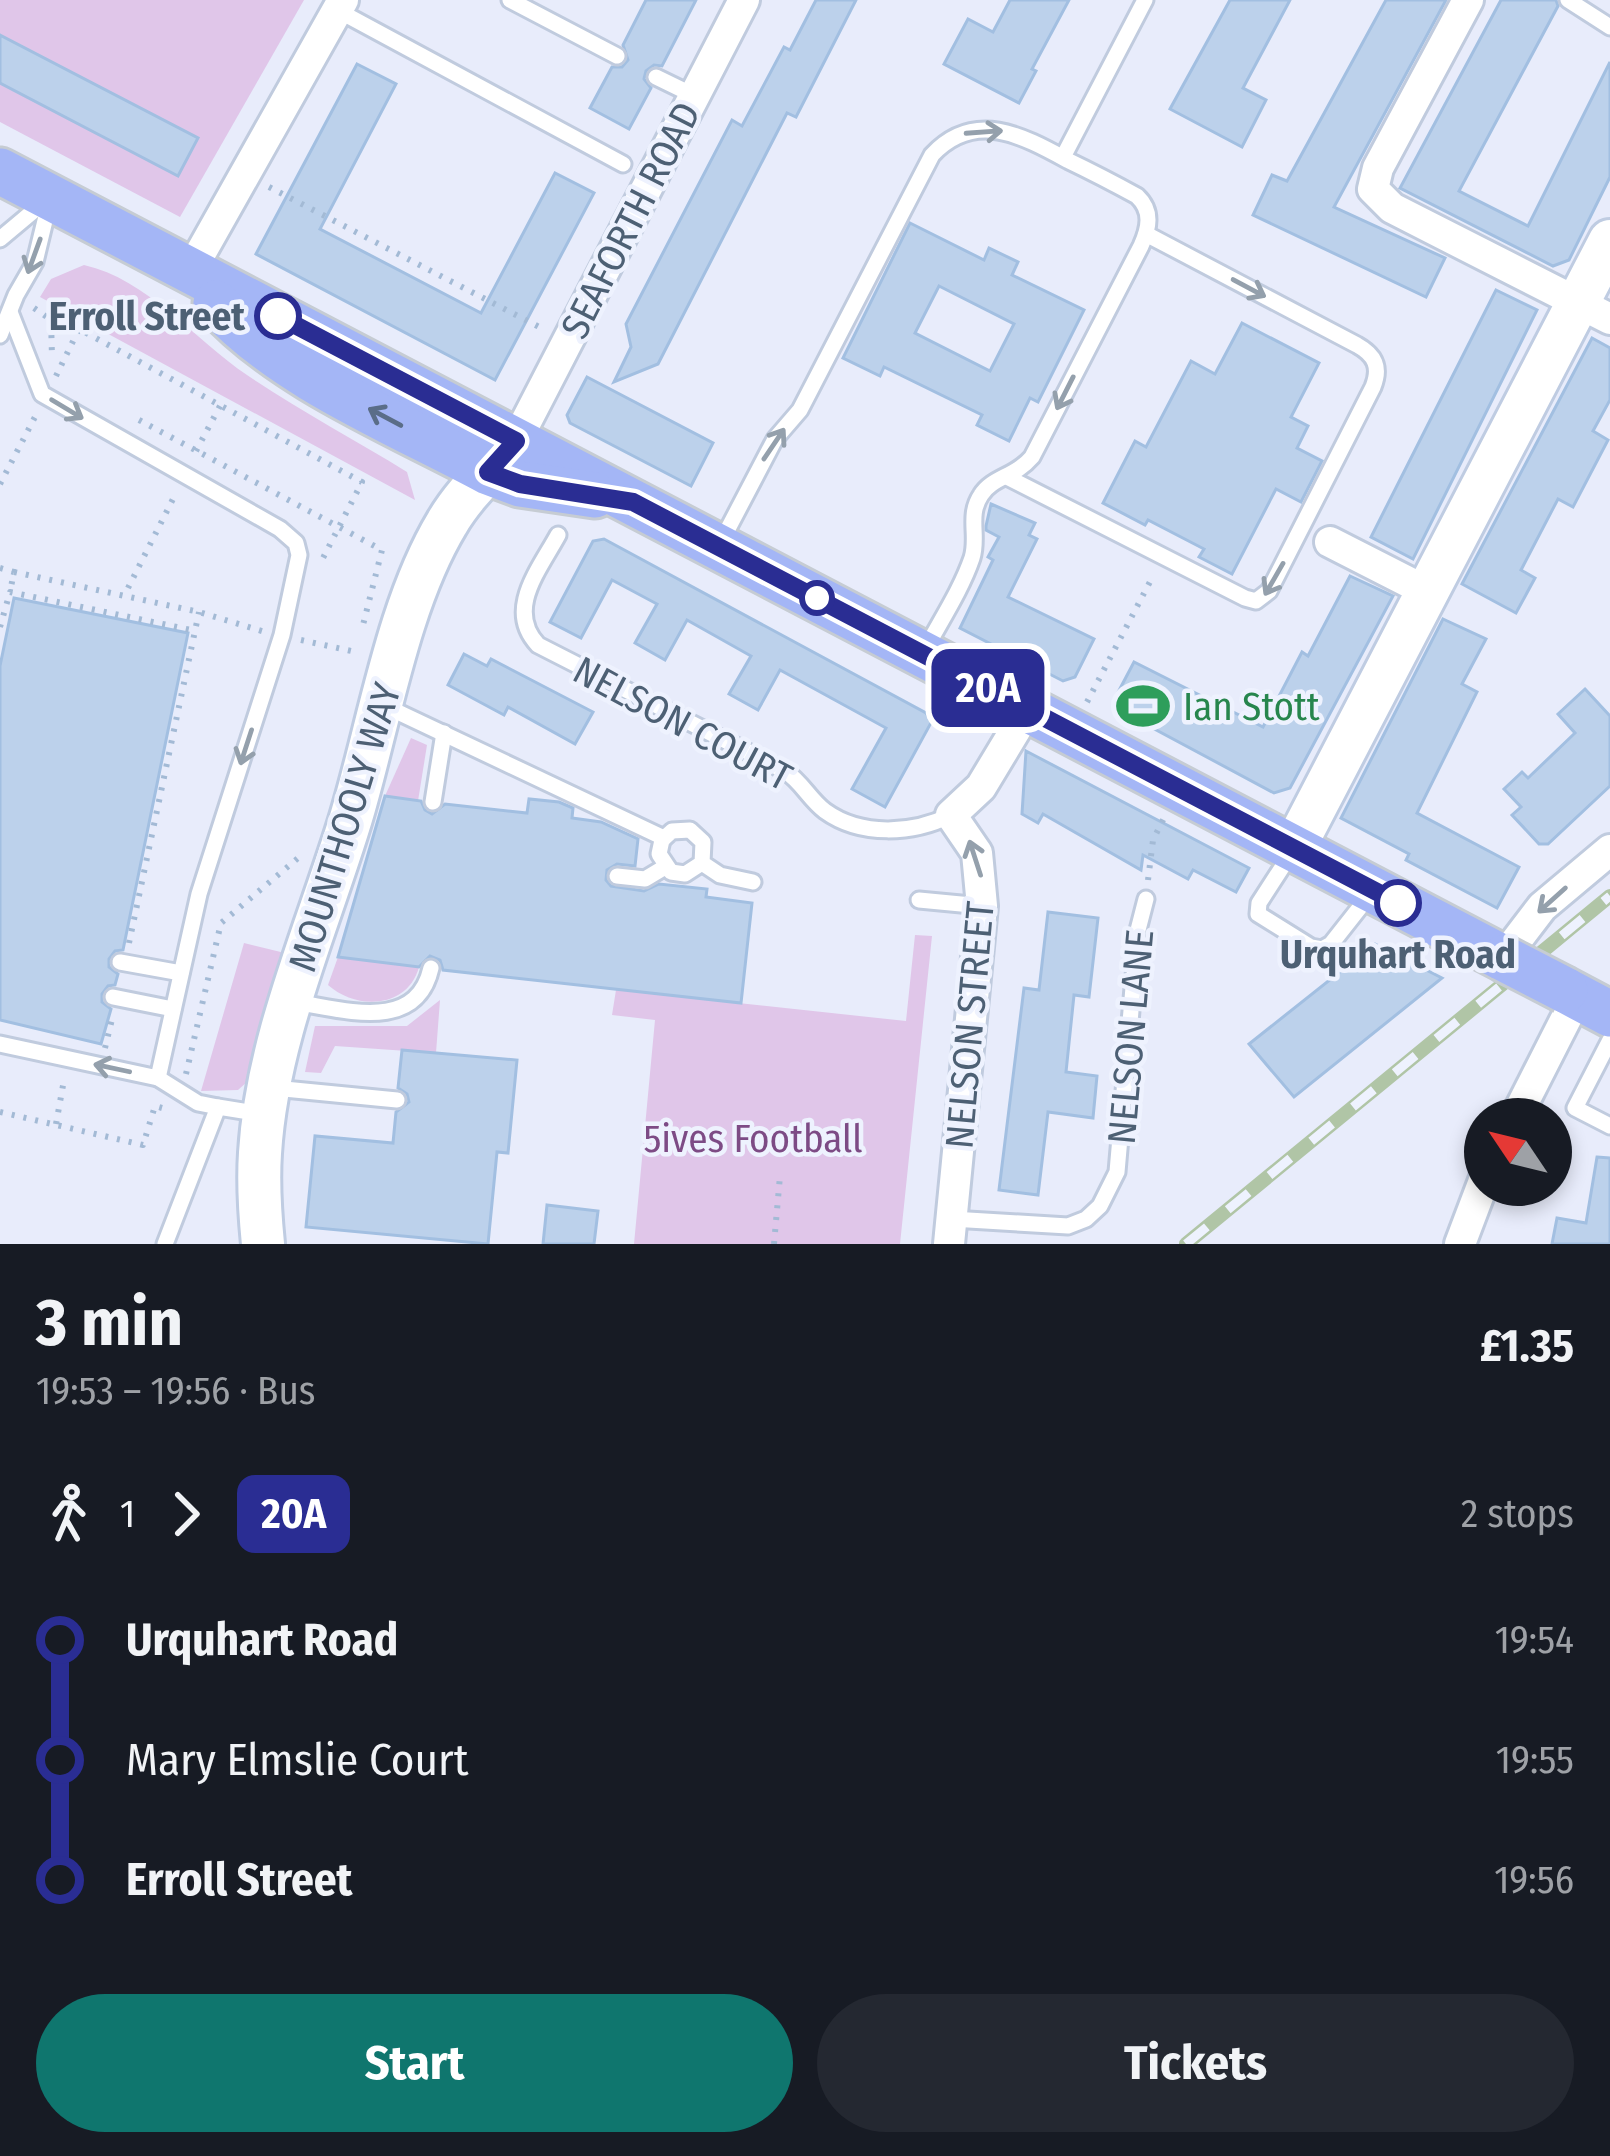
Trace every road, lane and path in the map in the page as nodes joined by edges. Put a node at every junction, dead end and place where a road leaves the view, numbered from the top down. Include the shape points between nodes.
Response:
1 (511, 0) edge
2 (744, 0) edge
3 (1145, 0) edge
4 (1468, 0) edge
5 (1568, 0) edge
6 (340, 5) edge
7 (1610, 27) edge
8 (617, 56) dead end
9 (656, 77) dead end
10 (694, 96) junction
11 (1063, 157) junction
12 (623, 164) dead end
13 (0, 171) edge
14 (245, 174) junction
15 (50, 197) junction
16 (1146, 234) junction
17 (0, 239) edge
18 (1610, 241) edge
19 (191, 271) junction
20 (1594, 311) edge
21 (10, 312) junction
22 (52, 320) dead end
23 (79, 329) dead end
24 (0, 335) edge
25 (567, 342) junction
26 (56, 376) dead end
27 (136, 419) dead end
28 (502, 456) junction
29 (1007, 477) junction
30 (338, 528) junction
31 (559, 535) dead end
32 (1330, 542) dead end
33 (718, 547) junction
34 (1163, 556) junction
35 (0, 568) edge
36 (14, 572) junction
37 (10, 592) junction
38 (1428, 592) junction
39 (199, 612) junction
40 (0, 629) edge
41 (196, 631) junction
42 (282, 635) junction
43 (923, 654) junction
44 (382, 704) junction
45 (1028, 709) junction
46 (1072, 732) junction
47 (444, 733) junction
48 (1179, 788) junction
49 (433, 802) dead end
50 (951, 815) junction
51 (664, 838) junction
52 (1294, 848) junction
53 (1610, 850) edge
54 (304, 853) dead end
55 (702, 863) junction
56 (665, 867) junction
57 (616, 876) dead end
58 (753, 883) dead end
59 (1373, 890) junction
60 (1146, 899) joint
61 (919, 900) dead end
62 (982, 906) junction
63 (1503, 958) junction
64 (122, 962) joint
65 (431, 968) dead end
66 (182, 973) junction
67 (115, 998) joint
68 (1584, 1000) edge
69 (291, 1001) junction
70 (173, 1009) junction
71 (1610, 1040) edge
72 (0, 1044) edge
73 (89, 1045) dead end
74 (158, 1078) junction
75 (182, 1093) junction
76 (1527, 1098) edge
77 (397, 1100) dead end
78 (268, 1101) junction
79 (218, 1107) junction
80 (0, 1112) edge
81 (1610, 1126) edge
82 (781, 1176) dead end
83 (1474, 1206) edge
84 (950, 1232) edge
85 (165, 1244) edge
86 (262, 1244) edge
87 (774, 1244) edge
88 (1460, 1244) edge

1 - 8 lane
2 - 10 street, SEAFORTH ROAD
3 - 11 lane
4 - 20 street via 1373,189 1392,208
5 - 7 lane
6 - 12 lane
6 - 14 street
9 - 10 lane
10 - 25 street, SEAFORTH ROAD
11 - 16 lane via 1143,202
33 -> 11 lane via 775,439 800,410 932,155 953,137 993,128
13 - 15 main road
14 - 19 street
14 - 25 path
15 - 17 lane
15 - 19 main road
15 -> 21 lane via 35,262
16 -> 29 lane via 1032,457
16 -> 34 lane via 1365,349 1378,372 1264,597 1245,598
18 - 20 main road
19 - 28 main road via 219,308 339,392
20 - 38 main road
21 - 24 lane
21 -> 42 lane via 42,394 296,543
22 - 26 path
23 - 30 path via 362,482
25 - 28 street, SEAFORTH ROAD
27 - 30 path
28 - 33 main road via 520,484 633,502
28 - 44 main road, MOUNTHOOLY WAY via 446,524
29 - 34 lane
29 - 43 lane via 983,490 974,508 974,553
30 - 42 path via 382,550 356,652
31 - 50 lane, NELSON COURT via 523,606 538,646 785,771 840,820 901,830
32 - 38 street
33 - 43 main road
34 - 46 path
35 - 36 path
36 - 37 path
36 - 39 path
37 - 40 path
37 - 41 path
38 - 52 main road
39 - 41 path
39 - 42 path
41 - 64 path
42 -> 66 lane via 199,894
43 - 45 main road
44 - 47 lane
44 - 69 main road, MOUNTHOOLY WAY
45 - 46 main road
45 - 50 street via 981,787
46 - 48 main road
47 - 49 lane
47 - 51 lane
48 - 52 main road
48 - 60 path, NELSON LANE via 1153,840
62 -> 50 street, NELSON STREET via 977,853
51 - 55 lane via 678,829 695,833
51 - 56 lane
52 - 59 main road
52 - 59 lane via 1258,914 1310,947 1331,944
53 -> 63 street via 1542,907
54 - 75 path via 221,922
55 - 56 lane via 685,874
55 - 58 lane
56 - 57 lane via 645,879
59 - 63 main road
60 - 84 lane, NELSON LANE via 1110,1190 1086,1219 1068,1226
61 - 62 lane
62 - 84 street, NELSON STREET
63 - 68 main road, bridge
64 - 66 lane
65 - 69 lane via 419,997 400,1011
66 - 70 lane
67 - 70 lane
67 - 73 path via 106,1048
68 - 76 street
69 - 78 main road, MOUNTHOOLY WAY
70 - 74 lane
71 - 81 lane via 1575,1108
74 -> 72 lane
74 - 75 lane
75 - 79 lane
75 - 80 path via 177,1112 155,1106 143,1145
77 - 78 lane
78 - 79 lane
78 - 86 main road, MOUNTHOOLY WAY
79 - 85 lane
82 - 87 path
83 - 88 street

